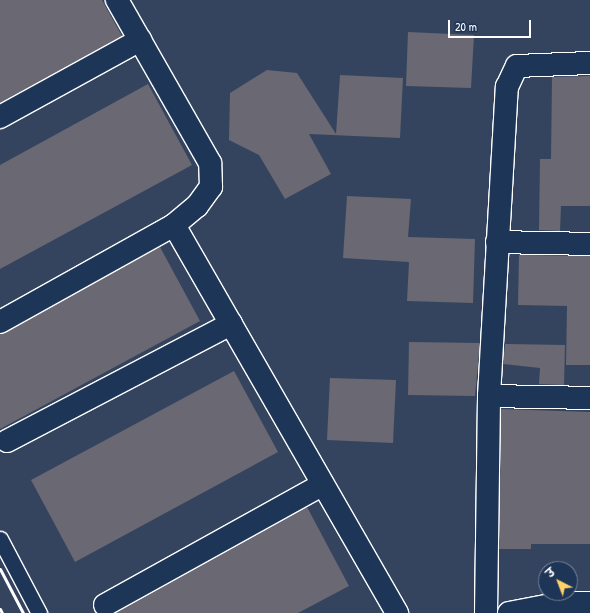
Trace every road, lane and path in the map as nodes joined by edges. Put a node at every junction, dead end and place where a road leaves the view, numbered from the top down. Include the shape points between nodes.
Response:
1 (117, 0) edge
2 (140, 40) junction
3 (590, 63) edge
4 (0, 117) edge
5 (174, 225) junction
6 (497, 242) junction
7 (590, 244) edge
8 (0, 322) edge
9 (231, 324) junction
10 (489, 396) junction
11 (590, 398) edge
12 (7, 441) dead end
13 (323, 484) junction
14 (0, 540) edge
15 (590, 603) edge
16 (105, 605) dead end
17 (39, 613) edge
18 (397, 613) edge
19 (486, 613) edge
20 (509, 613) edge

1 - 2 street
2 - 4 street
2 - 5 street via 210,164 211,186 197,206
3 - 6 street via 517,66 510,76
5 - 8 street
5 - 9 street
6 - 7 street
6 - 10 street
9 - 12 street
9 - 13 street
10 - 11 street
10 - 19 street
13 - 16 street
13 - 18 street
14 - 17 lane
15 - 20 street via 561,603

